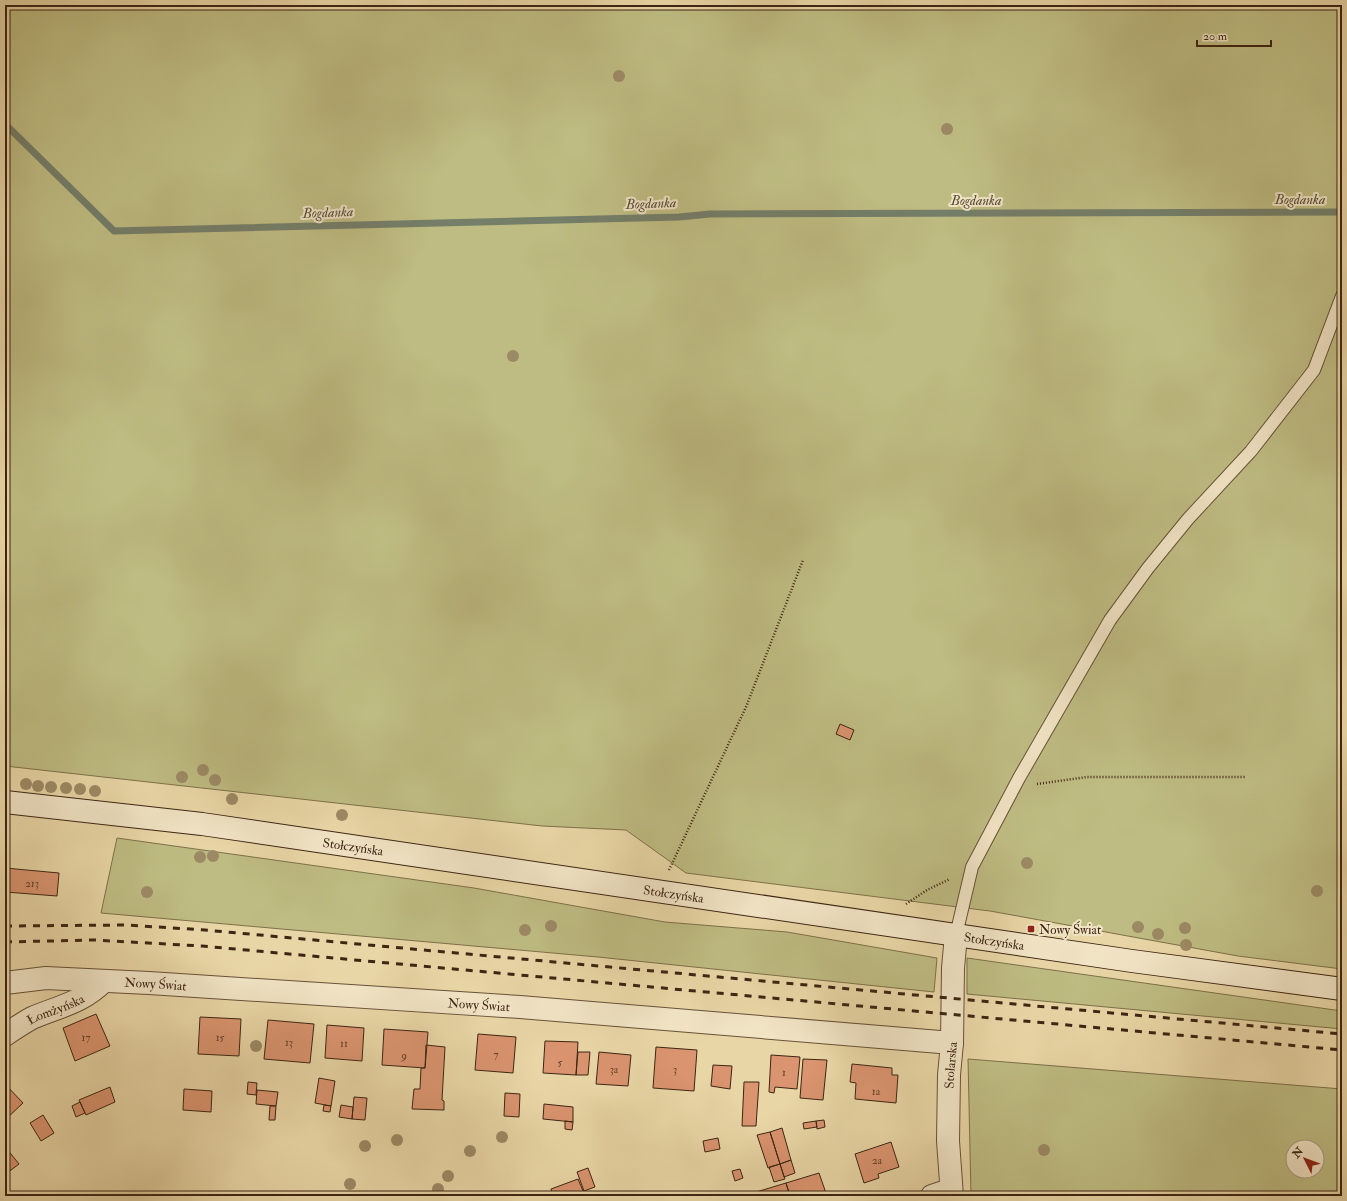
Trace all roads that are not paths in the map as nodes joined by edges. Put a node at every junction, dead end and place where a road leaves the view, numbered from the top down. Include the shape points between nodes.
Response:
1 (1342, 296) edge
2 (5, 802) edge
3 (956, 935) junction
4 (5, 982) edge
5 (104, 982) junction
6 (1342, 989) edge
7 (5, 1035) edge
8 (952, 1043) junction
9 (945, 1194) edge

1 - 3 lane via 1314,370 1251,451 1188,519 1110,620 972,867
2 - 3 street, Stołczyńska via 202,824
3 - 6 street, Stołczyńska
3 - 8 street, Stolarska
4 - 5 street, Nowy Świat via 46,978
5 - 7 street, Łomżyńska via 77,1002 31,1019
5 - 8 street, Nowy Świat via 512,1007
8 - 9 street, Stolarska

